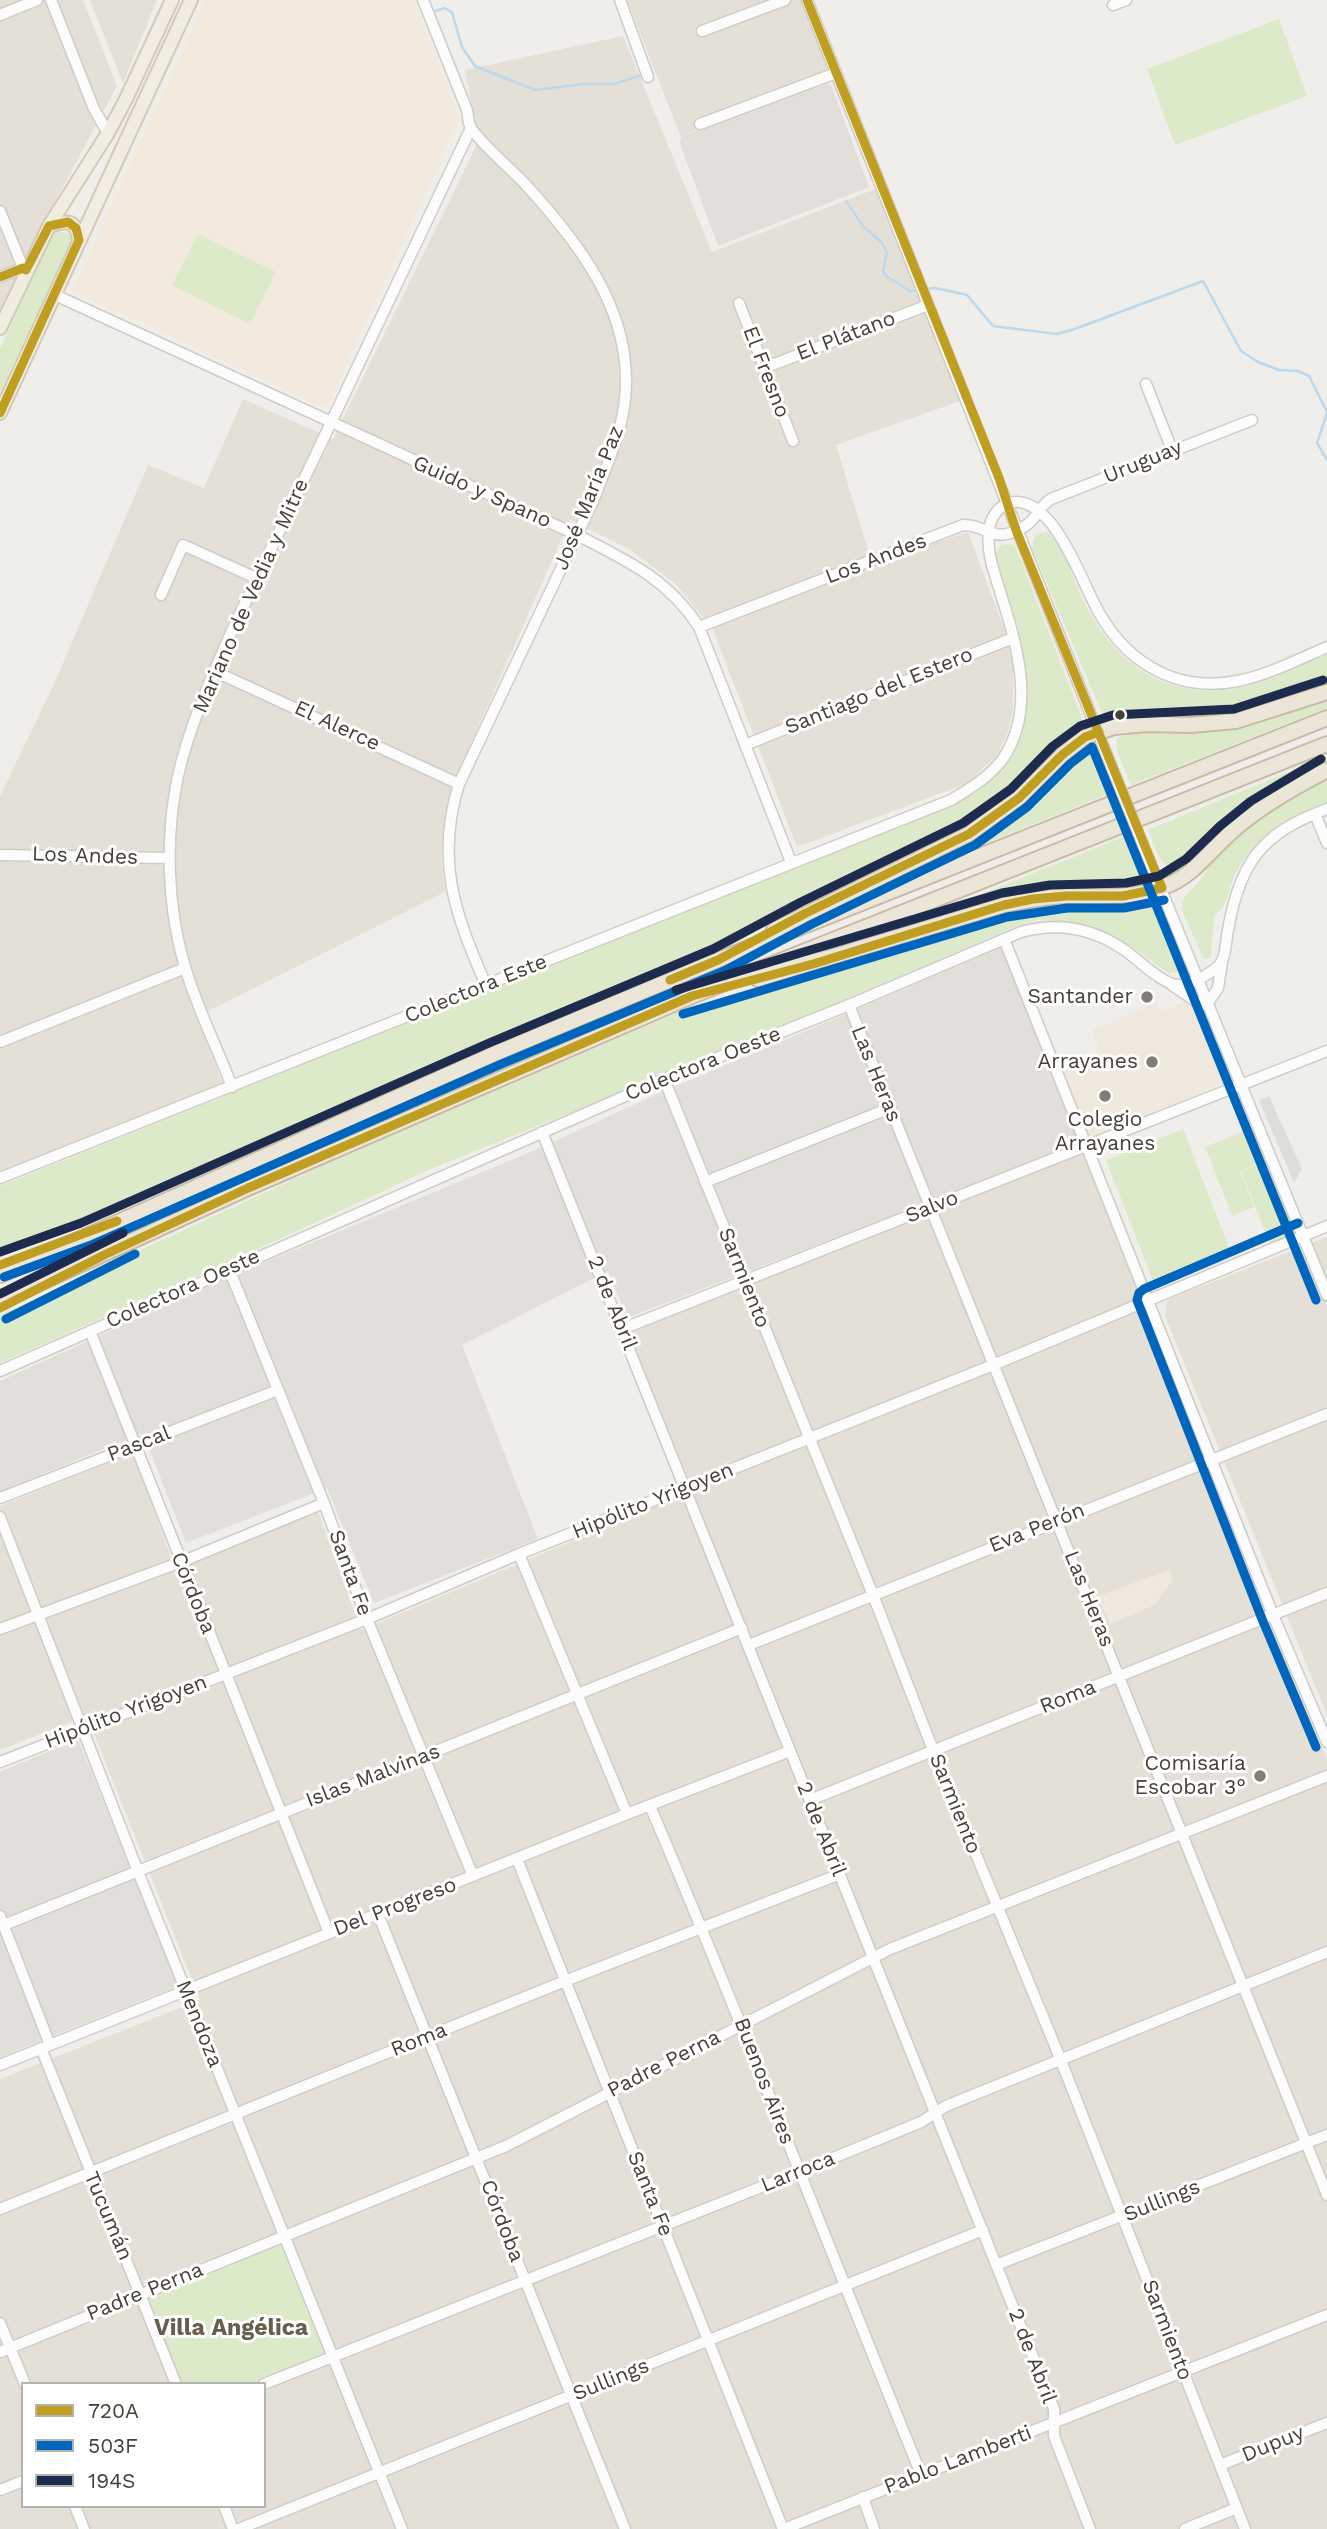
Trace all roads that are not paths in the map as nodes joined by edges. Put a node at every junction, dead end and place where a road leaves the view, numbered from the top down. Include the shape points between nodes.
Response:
1 (37, 0) edge
2 (51, 0) edge
3 (172, 0) edge
4 (191, 0) edge
5 (423, 0) edge
6 (620, 0) edge
7 (785, 0) edge
8 (807, 0) edge
9 (1126, 0) edge
10 (1113, 5) dead end
11 (0, 15) edge
12 (702, 31) dead end
13 (836, 73) junction
14 (648, 77) dead end
15 (701, 124) dead end
16 (471, 128) junction
17 (108, 133) junction
18 (0, 211) edge
19 (49, 226) junction
20 (79, 240) junction
21 (25, 269) junction
22 (0, 277) edge
23 (55, 295) junction
24 (927, 300) junction
25 (739, 303) dead end
26 (0, 328) edge
27 (764, 368) junction
28 (1146, 384) dead end
29 (0, 413) edge
30 (1252, 420) dead end
31 (330, 422) junction
32 (793, 442) dead end
33 (1172, 450) junction
34 (1007, 503) junction
35 (1039, 512) junction
36 (1016, 530) junction
37 (989, 531) junction
38 (577, 535) junction
39 (256, 578) junction
40 (161, 595) dead end
41 (699, 627) junction
42 (1013, 638) junction
43 (1327, 647) edge
44 (215, 671) junction
45 (1327, 692) edge
46 (1327, 718) edge
47 (1098, 732) junction
48 (1327, 744) edge
49 (746, 745) junction
50 (1327, 770) edge
51 (459, 784) junction
52 (1327, 809) edge
53 (1315, 814) junction
54 (1327, 843) edge
55 (0, 855) edge
56 (170, 858) junction
57 (791, 862) junction
58 (1162, 888) junction
59 (1004, 939) junction
60 (718, 960) junction
61 (1222, 962) junction
62 (185, 968) junction
63 (1197, 978) junction
64 (1166, 982) junction
65 (486, 985) junction
66 (692, 996) junction
67 (1208, 1003) junction
68 (849, 1005) junction
69 (0, 1042) edge
70 (1327, 1051) edge
71 (664, 1079) junction
72 (1242, 1085) junction
73 (232, 1087) junction
74 (890, 1108) junction
75 (542, 1132) junction
76 (1087, 1146) junction
77 (0, 1178) edge
78 (705, 1182) junction
79 (930, 1208) junction
80 (1327, 1226) edge
81 (86, 1234) junction
82 (1303, 1234) junction
83 (106, 1254) junction
84 (0, 1265) edge
85 (229, 1269) junction
86 (0, 1275) edge
87 (745, 1281) junction
88 (1327, 1295) edge
89 (1149, 1300) junction
90 (0, 1301) edge
91 (0, 1308) edge
92 (622, 1329) junction
93 (90, 1331) junction
94 (993, 1365) junction
95 (0, 1371) edge
96 (278, 1390) junction
97 (1327, 1413) edge
98 (809, 1439) junction
99 (136, 1445) junction
100 (1212, 1458) junction
101 (687, 1488) junction
102 (0, 1499) edge
103 (324, 1503) junction
104 (0, 1517) edge
105 (1057, 1520) junction
106 (519, 1553) junction
107 (181, 1562) junction
108 (1327, 1593) edge
109 (873, 1595) junction
110 (37, 1613) junction
111 (1273, 1615) junction
112 (367, 1619) junction
113 (742, 1628) junction
114 (0, 1629) edge
115 (749, 1645) junction
116 (225, 1673) junction
117 (1120, 1677) junction
118 (578, 1693) junction
119 (82, 1728) junction
120 (1327, 1742) edge
121 (790, 1751) junction
122 (933, 1751) junction
123 (425, 1756) junction
124 (0, 1762) edge
125 (1327, 1776) edge
126 (810, 1800) junction
127 (650, 1806) junction
128 (282, 1812) junction
129 (626, 1814) junction
130 (1183, 1833) junction
131 (517, 1859) junction
132 (137, 1869) junction
133 (839, 1874) junction
134 (473, 1876) junction
135 (997, 1906) junction
136 (378, 1913) junction
137 (2, 1920) edge
138 (702, 1927) junction
139 (330, 1933) junction
140 (1327, 1952) edge
141 (872, 1959) junction
142 (565, 1981) junction
143 (1244, 1985) junction
144 (186, 1990) junction
145 (743, 2024) junction
146 (428, 2037) junction
147 (46, 2047) junction
148 (1060, 2058) junction
149 (0, 2065) edge
150 (609, 2092) junction
151 (935, 2113) junction
152 (236, 2115) junction
153 (1327, 2135) edge
154 (1306, 2144) junction
155 (477, 2158) junction
156 (799, 2172) junction
157 (91, 2174) junction
158 (1327, 2195) edge
159 (0, 2209) edge
160 (1123, 2217) junction
161 (662, 2226) junction
162 (983, 2230) junction
163 (284, 2237) junction
164 (996, 2265) junction
165 (525, 2280) junction
166 (844, 2286) junction
167 (141, 2293) junction
168 (1327, 2315) edge
169 (0, 2323) edge
170 (708, 2340) junction
171 (5, 2350) edge
172 (333, 2357) junction
173 (1183, 2373) junction
174 (24, 2382) edge
175 (175, 2382) edge
176 (266, 2383) edge
177 (572, 2396) junction
178 (1054, 2422) junction
179 (1327, 2423) edge
180 (1220, 2465) junction
181 (380, 2472) junction
182 (920, 2474) junction
183 (21, 2482) edge
184 (0, 2490) edge
185 (863, 2497) junction
186 (76, 2508) edge
187 (225, 2508) edge
188 (1237, 2508) junction
189 (84, 2529) edge
190 (233, 2529) edge
191 (239, 2529) edge
192 (402, 2529) edge
193 (625, 2529) edge
194 (784, 2529) edge
195 (874, 2529) edge
196 (1090, 2529) edge
197 (1185, 2529) edge
198 (1245, 2529) edge

1 - 11 street
2 - 17 street via 93,109
3 - 17 main road
4 - 20 main road
5 - 16 street, José María Paz
6 - 14 street
7 - 12 street
8 - 13 street
9 - 10 street
13 - 15 street
13 - 24 street
16 - 31 street, Mariano de Vedia y Mitre
16 - 38 street, José María Paz via 572,237 607,296 617,328 625,367 622,417
17 - 19 main road
18 - 21 street
19 - 20 main road via 73,224
19 - 21 main road
20 - 23 main road
21 - 22 street
21 - 26 main road
23 - 29 main road
23 - 31 street, Guido y Spano
24 - 27 street, El Plátano
24 - 34 street
25 - 27 street, El Fresno
27 - 32 street, El Fresno
28 - 33 street
30 - 33 street, Uruguay
31 - 38 street, Guido y Spano
31 - 39 street, Mariano de Vedia y Mitre
33 - 35 street, Uruguay via 1051,499
34 - 35 street
34 - 36 street
34 - 37 street via 992,518
35 - 36 street, Uruguay
35 - 43 street via 1063,539 1111,633 1133,656 1157,671 1195,682 1239,681
36 - 37 street, Los Andes via 998,535
36 - 47 street
37 - 41 street, Los Andes via 963,525
37 - 42 street, Colectora Este via 993,572
38 - 41 street, Guido y Spano via 662,582
38 - 51 street, José María Paz
39 - 40 street via 183,545
39 - 44 street, Mariano de Vedia y Mitre
41 - 49 street, Guido y Spano
42 - 49 street, Santiago del Estero
42 - 57 street, Colectora Este via 1021,699 1014,737 994,769 951,800
44 - 51 street, El Alerce
44 - 56 street, Mariano de Vedia y Mitre via 178,777
45 - 47 highway via 1236,721 1147,724
46 - 60 highway
47 - 58 street, bridge
47 - 60 highway via 1062,755 1019,798 969,834
48 - 66 highway
49 - 57 street, Guido y Spano
50 - 58 highway via 1257,811 1201,864
51 - 65 street, José María Paz via 449,834 448,871 462,926
52 - 53 street
53 - 54 street
53 - 61 street via 1275,836 1251,864 1231,913
55 - 56 street, Los Andes
56 - 62 street, Mariano de Vedia y Mitre
57 - 65 street, Colectora Este
58 - 63 street
58 - 66 highway via 1123,896 1066,896 1004,905
59 - 64 street, Colectora Oeste via 1036,928 1084,930 1123,949
59 - 68 street, Colectora Oeste
59 - 76 street
60 - 81 highway
61 - 63 street
61 - 67 street via 1217,988
62 - 69 street
62 - 73 street, Mariano de Vedia y Mitre
63 - 64 street via 1181,985
63 - 67 street
64 - 67 street, Colectora Oeste via 1200,1004
65 - 73 street, Colectora Este
66 - 83 highway
67 - 72 street
68 - 71 street, Colectora Oeste
68 - 74 street, Las Heras
70 - 72 street, Salvo
71 - 75 street, Colectora Oeste
71 - 78 street, Sarmiento
72 - 76 street, Salvo
72 - 82 street
73 - 77 street, Colectora Este
74 - 78 street
74 - 79 street, Las Heras
75 - 85 street, Colectora Oeste
75 - 92 street, 2 de Abril
76 - 79 street, Salvo
76 - 89 street
78 - 87 street, Sarmiento
79 - 87 street, Salvo
79 - 94 street, Las Heras
80 - 82 street, Hipólito Yrigoyen
81 - 84 highway
81 - 86 highway
82 - 88 street
82 - 89 street, Hipólito Yrigoyen
83 - 90 highway
83 - 91 highway
85 - 93 street, Colectora Oeste
85 - 96 street, Santa Fe
87 - 92 street, Salvo
87 - 98 street, Sarmiento
89 - 94 street, Hipólito Yrigoyen
89 - 100 street
92 - 101 street, 2 de Abril
93 - 95 street, Colectora Oeste
93 - 99 street, Córdoba
94 - 98 street, Hipólito Yrigoyen
94 - 105 street, Las Heras
96 - 99 street, Pascal
96 - 103 street, Santa Fe
97 - 100 street, Eva Perón
98 - 101 street, Hipólito Yrigoyen
98 - 109 street, Sarmiento
99 - 102 street, Pascal
99 - 107 street, Córdoba
100 - 105 street, Eva Perón
100 - 111 street
101 - 106 street, Hipólito Yrigoyen
101 - 113 street, 2 de Abril
103 - 107 street
103 - 112 street, Santa Fe
104 - 110 street, Mendoza
105 - 109 street, Eva Perón
105 - 117 street, Las Heras
106 - 112 street, Hipólito Yrigoyen
106 - 118 street
107 - 110 street
107 - 116 street, Córdoba
108 - 111 street, Roma
109 - 115 street, Eva Perón
109 - 122 street, Sarmiento
110 - 114 street
110 - 119 street, Mendoza
111 - 117 street, Roma
111 - 120 street
112 - 116 street, Hipólito Yrigoyen
112 - 123 street, Santa Fe
113 - 115 street, 2 de Abril
113 - 118 street, Islas Malvinas
115 - 121 street, 2 de Abril
116 - 119 street, Hipólito Yrigoyen
116 - 128 street, Córdoba
117 - 122 street, Roma
117 - 130 street, Las Heras
118 - 123 street, Islas Malvinas
118 - 129 street
119 - 124 street, Hipólito Yrigoyen
119 - 132 street, Mendoza
121 - 126 street, 2 de Abril
121 - 127 street, Del Progreso
122 - 126 street, Roma
122 - 135 street, Sarmiento
123 - 128 street, Islas Malvinas
123 - 134 street, Santa Fe
125 - 130 street, Padre Perna
126 - 133 street, 2 de Abril
127 - 129 street, Del Progreso
127 - 138 street, Buenos Aires
128 - 132 street, Islas Malvinas
128 - 139 street, Córdoba
129 - 131 street, Del Progreso
130 - 135 street, Padre Perna
130 - 143 street, Las Heras
131 - 134 street, Del Progreso
131 - 142 street, Santa Fe
132 - 137 street, Islas Malvinas
132 - 144 street, Mendoza
133 - 138 street, Roma
133 - 141 street, 2 de Abril
134 - 136 street, Del Progreso
135 - 141 street, Padre Perna
135 - 148 street, Sarmiento
136 - 139 street, Del Progreso
136 - 146 street, Córdoba
137 - 147 street, Tucumán
138 - 142 street, Roma
138 - 145 street, Buenos Aires
139 - 144 street, Del Progreso
140 - 143 street, Larroca
141 - 145 street, Padre Perna
141 - 151 street, 2 de Abril
142 - 146 street, Roma
142 - 150 street, Santa Fe
143 - 148 street, Larroca
143 - 154 street, Las Heras
144 - 147 street, Del Progreso
144 - 152 street, Mendoza
145 - 150 street, Padre Perna
145 - 156 street, Buenos Aires
146 - 152 street, Roma
146 - 155 street, Córdoba
147 - 149 street, Del Progreso
147 - 157 street, Tucumán
148 - 151 street, Larroca
148 - 160 street, Sarmiento
150 - 155 street, Padre Perna
150 - 161 street, Santa Fe
151 - 156 street, Larroca
151 - 162 street, 2 de Abril
152 - 157 street, Roma
152 - 163 street, Mendoza
153 - 154 street, Sullings
154 - 158 street, Las Heras
154 - 160 street, Sullings
155 - 163 street, Padre Perna
155 - 165 street, Córdoba
156 - 161 street, Larroca
156 - 166 street, Buenos Aires
157 - 159 street, Roma
157 - 167 street, Tucumán
160 - 164 street, Sullings
160 - 173 street, Sarmiento
161 - 165 street, Larroca
161 - 170 street, Santa Fe
162 - 164 street, 2 de Abril
162 - 166 street, Sullings
163 - 167 street, Padre Perna
163 - 172 street, Mendoza
164 - 178 street, 2 de Abril via 1054,2409
165 - 172 street, Larroca
165 - 177 street, Córdoba
166 - 170 street, Sullings
166 - 182 street, Buenos Aires
167 - 171 street, Padre Perna
167 - 175 street, Tucumán
168 - 173 street, Pablo Lamberti
169 - 171 street
170 - 177 street, Sullings
170 - 194 street, Santa Fe
171 - 174 street
172 - 176 street, Larroca
172 - 181 street, Mendoza
173 - 178 street, Pablo Lamberti
173 - 180 street, Sarmiento
177 - 181 street, Sullings
177 - 193 street, Córdoba
178 - 182 street, Pablo Lamberti
178 - 196 street, 2 de Abril via 1054,2436
179 - 180 street, Dupuy
180 - 188 street, Sarmiento
181 - 191 street, Sullings
181 - 192 street, Mendoza
182 - 185 street, Pablo Lamberti
183 - 184 street
185 - 194 street, Pablo Lamberti
185 - 195 street
186 - 189 street
187 - 190 street
188 - 197 street
188 - 198 street, Sarmiento

